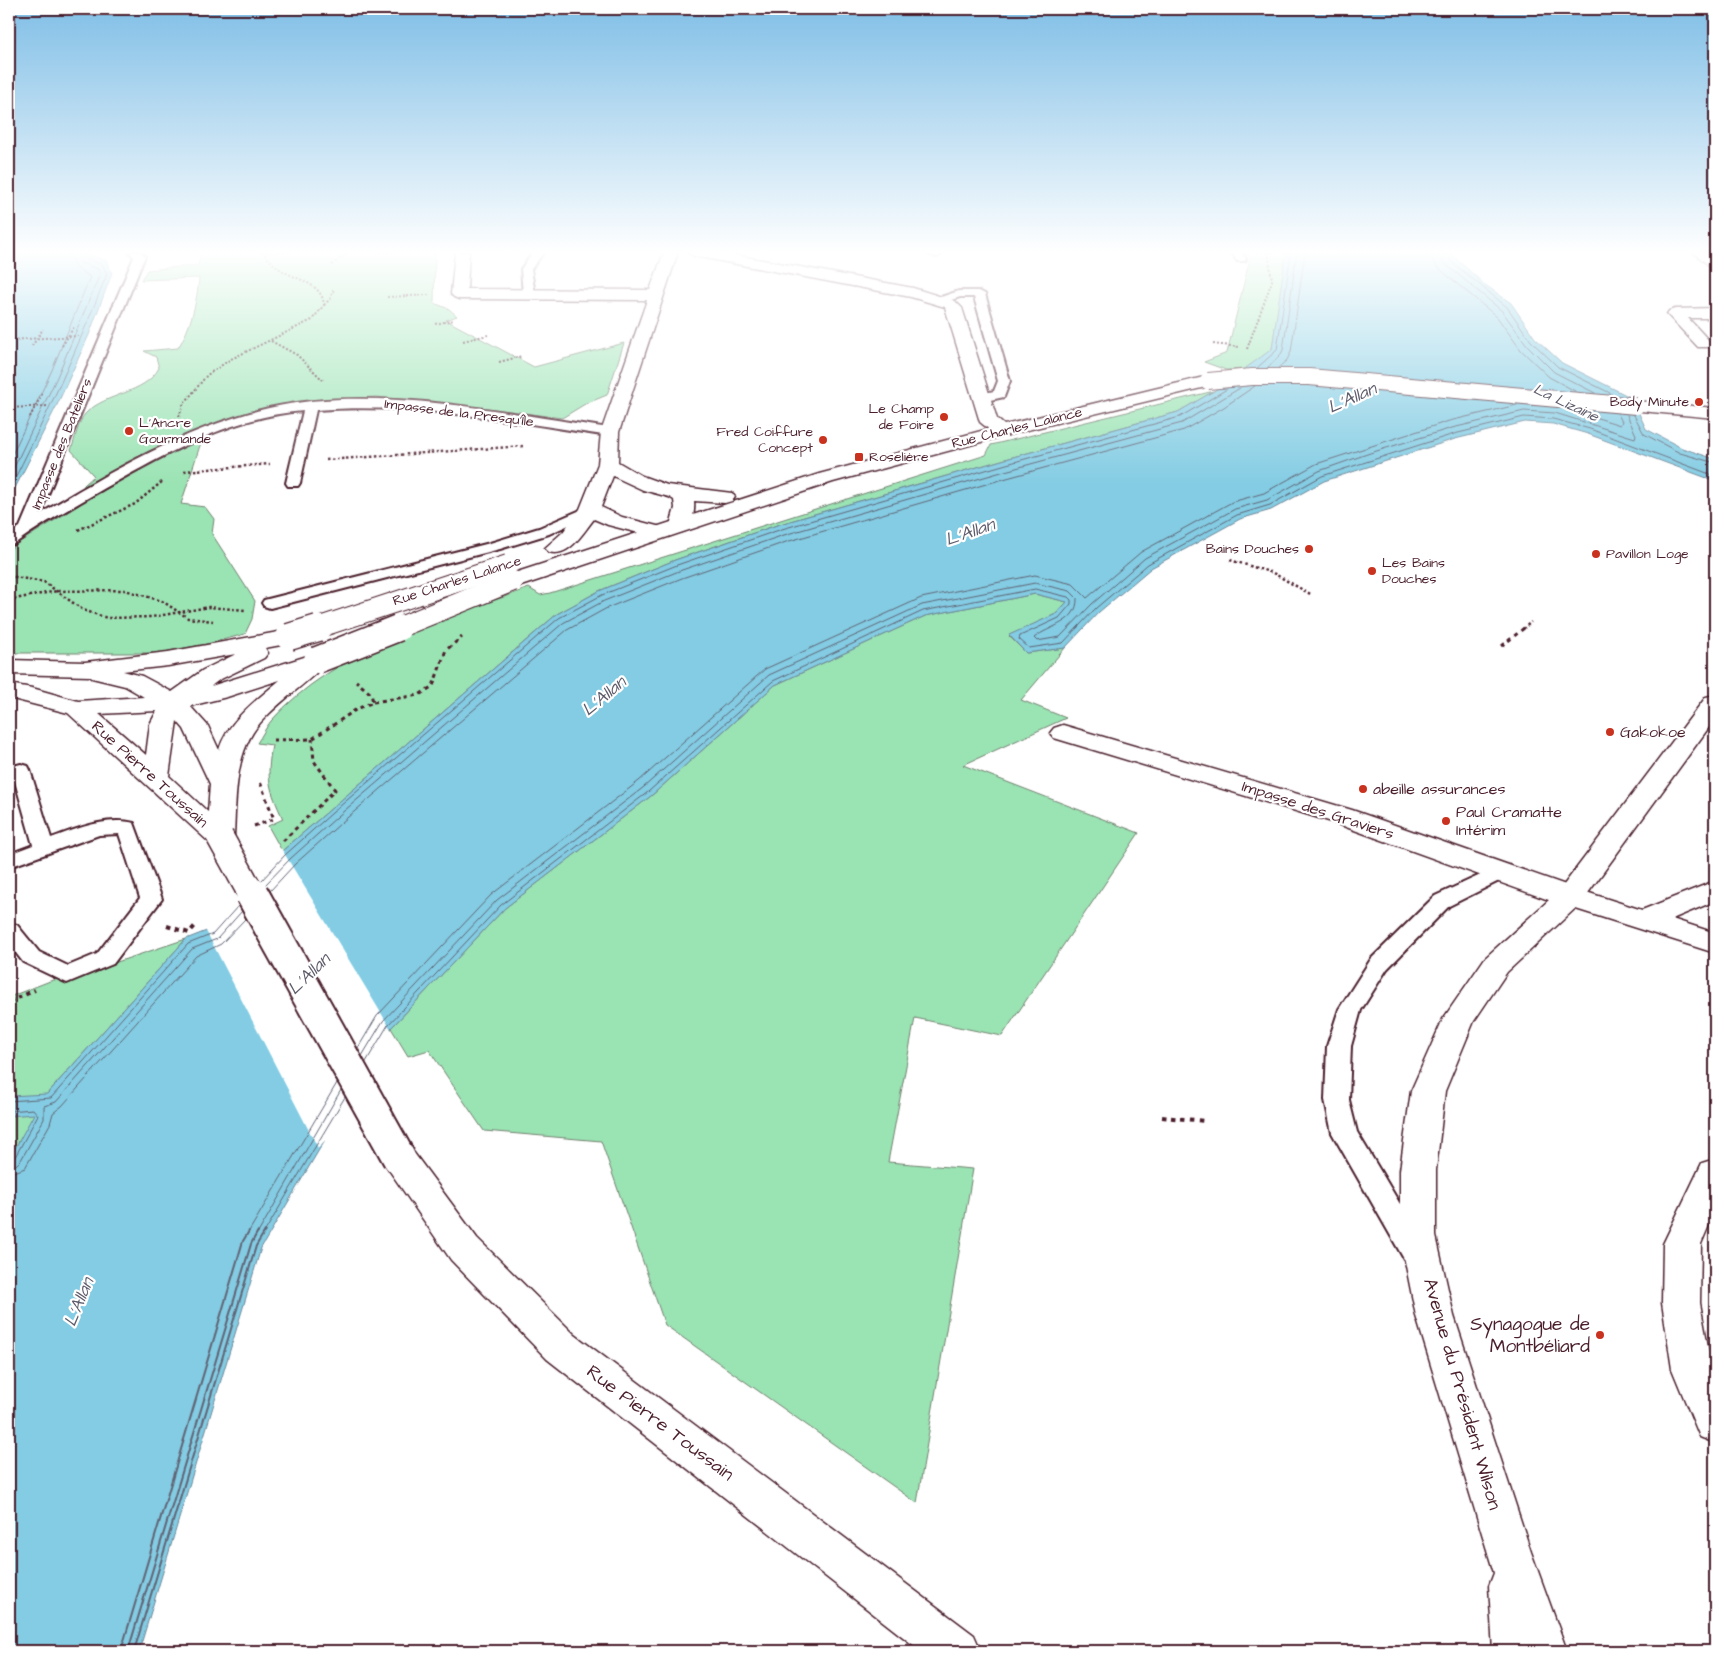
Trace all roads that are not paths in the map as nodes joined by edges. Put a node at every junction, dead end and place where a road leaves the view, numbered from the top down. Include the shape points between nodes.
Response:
1 (109, 329) edge
2 (644, 329) edge
3 (960, 329) edge
4 (989, 329) edge
5 (1690, 329) edge
6 (1704, 344) dead end
7 (981, 398) junction
8 (315, 405) junction
9 (1715, 413) edge
10 (610, 432) junction
11 (1002, 432) junction
12 (608, 464) junction
13 (826, 478) junction
14 (293, 483) dead end
15 (652, 488) junction
16 (592, 503) junction
17 (680, 508) junction
18 (631, 525) junction
19 (27, 527) junction
20 (658, 532) junction
21 (9, 541) edge
22 (556, 548) junction
23 (510, 573) junction
24 (270, 603) dead end
25 (289, 637) junction
26 (317, 660) junction
27 (9, 667) edge
28 (85, 669) junction
29 (9, 692) edge
30 (1715, 702) edge
31 (173, 703) junction
32 (77, 708) junction
33 (1063, 733) dead end
34 (9, 773) edge
35 (155, 779) junction
36 (223, 784) junction
37 (220, 837) junction
38 (44, 847) junction
39 (9, 861) edge
40 (1500, 872) junction
41 (1715, 890) edge
42 (1570, 897) junction
43 (1644, 920) junction
44 (9, 930) edge
45 (1715, 943) edge
46 (1715, 1173) edge
47 (1426, 1271) junction
48 (1715, 1424) edge
49 (1509, 1552) junction
50 (958, 1651) edge
51 (1516, 1651) edge
52 (1544, 1651) edge

1 - 19 lane, Impasse des Bateliers
2 - 10 main road
3 - 7 main road
4 - 7 lane via 1004,382 1000,394
5 - 6 main road
7 - 11 main road via 989,422
8 - 10 lane, Impasse de la Presqu'Île via 371,403 418,406
8 - 14 lane
8 - 19 lane, Impasse de la Presqu'Île via 256,415 206,432 128,469
9 - 11 main road, Rue Charles Lalance, bridge via 1309,377 1252,377 1208,381
10 - 12 main road
11 - 13 main road, Rue Charles Lalance
12 - 15 main road via 623,476
12 - 16 main road
13 - 17 main road, Rue Charles Lalance
13 - 17 main road, Rue Charles Lalance via 725,496
15 - 16 main road via 621,490
15 - 17 main road
16 - 18 main road via 615,521
16 - 22 main road via 570,536
16 - 24 lane via 544,531
17 - 18 main road, Rue Charles Lalance
17 - 20 main road, Rue Charles Lalance
18 - 20 main road
18 - 22 main road, Rue Charles Lalance
19 - 21 lane, Impasse de la Presqu'Île
20 - 23 main road, Rue Charles Lalance
22 - 23 main road, Rue Charles Lalance
23 - 25 main road, Rue Charles Lalance, bridge
23 - 26 main road, Rue Charles Lalance, bridge
25 - 28 main road, Rue Charles Lalance
25 - 31 main road via 226,666
26 - 31 main road
26 - 36 main road, Rue Charles Lalance via 250,718 234,742
27 - 28 main road
28 - 31 main road, Rue Pierre Toussain via 133,681
29 - 32 main road
30 - 42 main road, Avenue du Président Wilson
31 - 32 main road
31 - 35 main road via 163,724
31 - 36 main road, Rue Pierre Toussain via 195,726
32 - 35 main road, Rue Pierre Toussain
33 - 40 main road, Impasse des Graviers via 1342,816
34 - 38 lane via 21,770
35 - 37 main road, Rue Pierre Toussain
36 - 37 main road, Rue Pierre Toussain
37 - 50 main road, Rue Pierre Toussain, bridge via 399,1158 464,1249 561,1347
38 - 39 lane
38 - 44 lane via 96,829 127,828 151,899 105,960 67,975 31,956
40 - 42 main road, Impasse des Graviers
40 - 47 lane via 1442,901 1378,964 1350,1009 1339,1046 1337,1100 1345,1133
41 - 43 main road
42 - 43 main road, Impasse des Graviers
42 - 47 main road, Avenue du Président Wilson via 1496,965 1459,1019 1428,1091 1418,1170 1418,1236
43 - 45 main road, Impasse des Graviers
46 - 48 main road via 1682,1244 1681,1303 1692,1369
47 - 49 main road, Avenue du Président Wilson via 1435,1316
49 - 51 main road, Avenue du Président Wilson
49 - 52 main road, Avenue du Président Wilson

